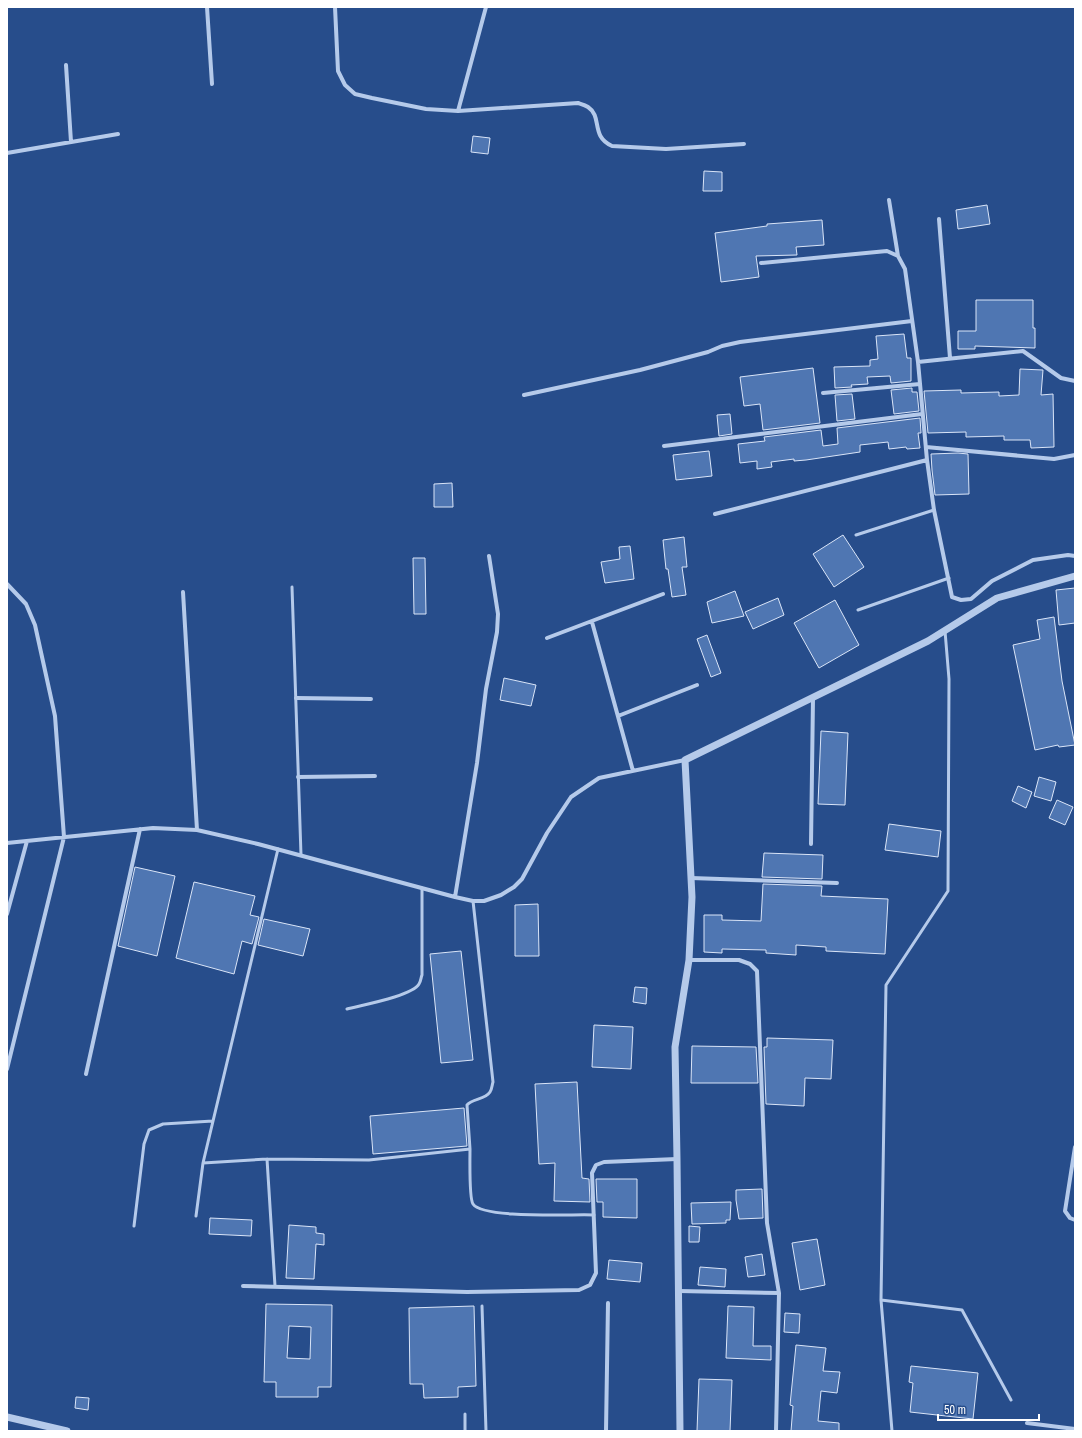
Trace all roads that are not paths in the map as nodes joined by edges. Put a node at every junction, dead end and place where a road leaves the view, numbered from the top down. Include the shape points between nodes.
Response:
1 (207, 7) edge
2 (335, 7) edge
3 (486, 7) edge
4 (66, 65) dead end
5 (212, 84) dead end
6 (458, 111) junction
7 (118, 134) dead end
8 (71, 142) junction
9 (744, 144) dead end
10 (7, 153) edge
11 (889, 200) dead end
12 (939, 218) dead end
13 (898, 256) junction
14 (761, 263) dead end
15 (912, 321) junction
16 (950, 358) junction
17 (918, 362) junction
18 (1075, 381) edge
19 (920, 384) junction
20 (823, 393) dead end
21 (524, 395) dead end
22 (922, 414) junction
23 (664, 446) dead end
24 (926, 447) junction
25 (1075, 455) edge
26 (927, 460) junction
27 (934, 510) junction
28 (715, 514) dead end
29 (856, 535) dead end
30 (489, 556) dead end
31 (1075, 556) edge
32 (1075, 576) edge
33 (949, 578) junction
34 (7, 584) edge
35 (292, 587) dead end
36 (184, 592) dead end
37 (663, 594) dead end
38 (858, 610) dead end
39 (592, 622) junction
40 (945, 631) junction
41 (547, 638) dead end
42 (697, 685) dead end
43 (296, 698) junction
44 (813, 698) junction
45 (371, 700) dead end
46 (618, 716) junction
47 (685, 760) junction
48 (633, 771) junction
49 (375, 776) dead end
50 (298, 777) junction
51 (140, 829) junction
52 (198, 830) junction
53 (64, 837) junction
54 (27, 841) junction
55 (7, 843) edge
56 (811, 844) dead end
57 (278, 849) junction
58 (301, 855) junction
59 (691, 878) junction
60 (837, 883) dead end
61 (422, 888) junction
62 (456, 896) junction
63 (473, 901) junction
64 (7, 914) edge
65 (689, 960) junction
66 (347, 1009) dead end
67 (7, 1069) edge
68 (86, 1074) dead end
69 (213, 1121) junction
70 (1075, 1146) edge
71 (470, 1149) junction
72 (267, 1159) junction
73 (677, 1159) junction
74 (203, 1163) junction
75 (594, 1215) junction
76 (196, 1216) dead end
77 (1075, 1220) edge
78 (134, 1226) dead end
79 (243, 1286) dead end
80 (275, 1286) junction
81 (678, 1291) junction
82 (779, 1293) junction
83 (881, 1300) junction
84 (608, 1303) dead end
85 (482, 1306) dead end
86 (1011, 1400) dead end
87 (465, 1414) dead end
88 (7, 1417) edge
89 (1027, 1423) dead end
90 (1075, 1429) edge
91 (67, 1431) edge
92 (466, 1431) edge
93 (486, 1431) edge
94 (606, 1431) edge
95 (680, 1431) edge
96 (776, 1431) edge
97 (892, 1431) edge

1 - 5 street
2 - 6 street via 338,71 345,85 355,94 426,109
3 - 6 street
4 - 8 street
6 - 9 street via 578,103 588,107 595,116 599,135 604,142 612,146 687,149
7 - 8 street
8 - 10 street
11 - 13 street
12 - 16 street
13 - 14 street via 887,251
13 - 15 street via 905,269
15 - 17 street
15 - 21 street via 740,342 640,370
16 - 17 street
16 - 18 street via 1023,351 1061,378
17 - 19 street
19 - 20 street
19 - 22 street
22 - 23 street
22 - 24 street
24 - 25 street via 1054,459
24 - 26 street
26 - 27 street
26 - 28 street
27 - 29 lane
27 - 33 street
30 - 62 street via 498,614 497,632 486,689
31 - 33 street via 1033,560 992,581 966,600 952,597
32 - 40 street via 998,598
33 - 38 lane
34 - 53 street via 26,604 35,625 55,716
35 - 43 lane
36 - 52 street
37 - 39 street
39 - 41 street
39 - 46 street
40 - 44 street
40 - 83 lane via 949,679 948,891 886,985
42 - 46 street
43 - 45 street
43 - 50 lane
44 - 47 street
44 - 56 street
46 - 48 street
47 - 48 street
47 - 59 street
48 - 63 street via 599,778 571,797 547,833 522,879 501,895 484,901
49 - 50 street
50 - 58 lane
51 - 52 street
51 - 53 street
51 - 68 street
52 - 57 street
53 - 54 street
53 - 67 street
54 - 55 street
54 - 64 street
57 - 58 street
57 - 69 lane
58 - 61 street
59 - 60 street
59 - 65 street
61 - 62 street
61 - 66 lane via 422,975 419,984 402,995
62 - 63 street
63 - 71 lane via 493,1082 490,1092 467,1105
65 - 73 street via 675,1047
65 - 82 street via 739,960 750,964 757,971 767,1223
69 - 74 lane
69 - 78 lane via 163,1124 149,1130 144,1144
70 - 77 street via 1065,1211
71 - 72 lane via 369,1160
71 - 75 lane via 472,1201 478,1208 501,1214
72 - 74 lane
72 - 80 lane
73 - 75 street via 604,1162 596,1165 592,1174
73 - 81 street
74 - 76 lane
75 - 80 street via 596,1273 590,1285 580,1290 467,1292
79 - 80 street
81 - 82 street
81 - 95 street
82 - 96 street
83 - 86 lane via 962,1310
83 - 97 lane
84 - 94 street
85 - 93 lane
87 - 92 lane
88 - 91 street
89 - 90 street

